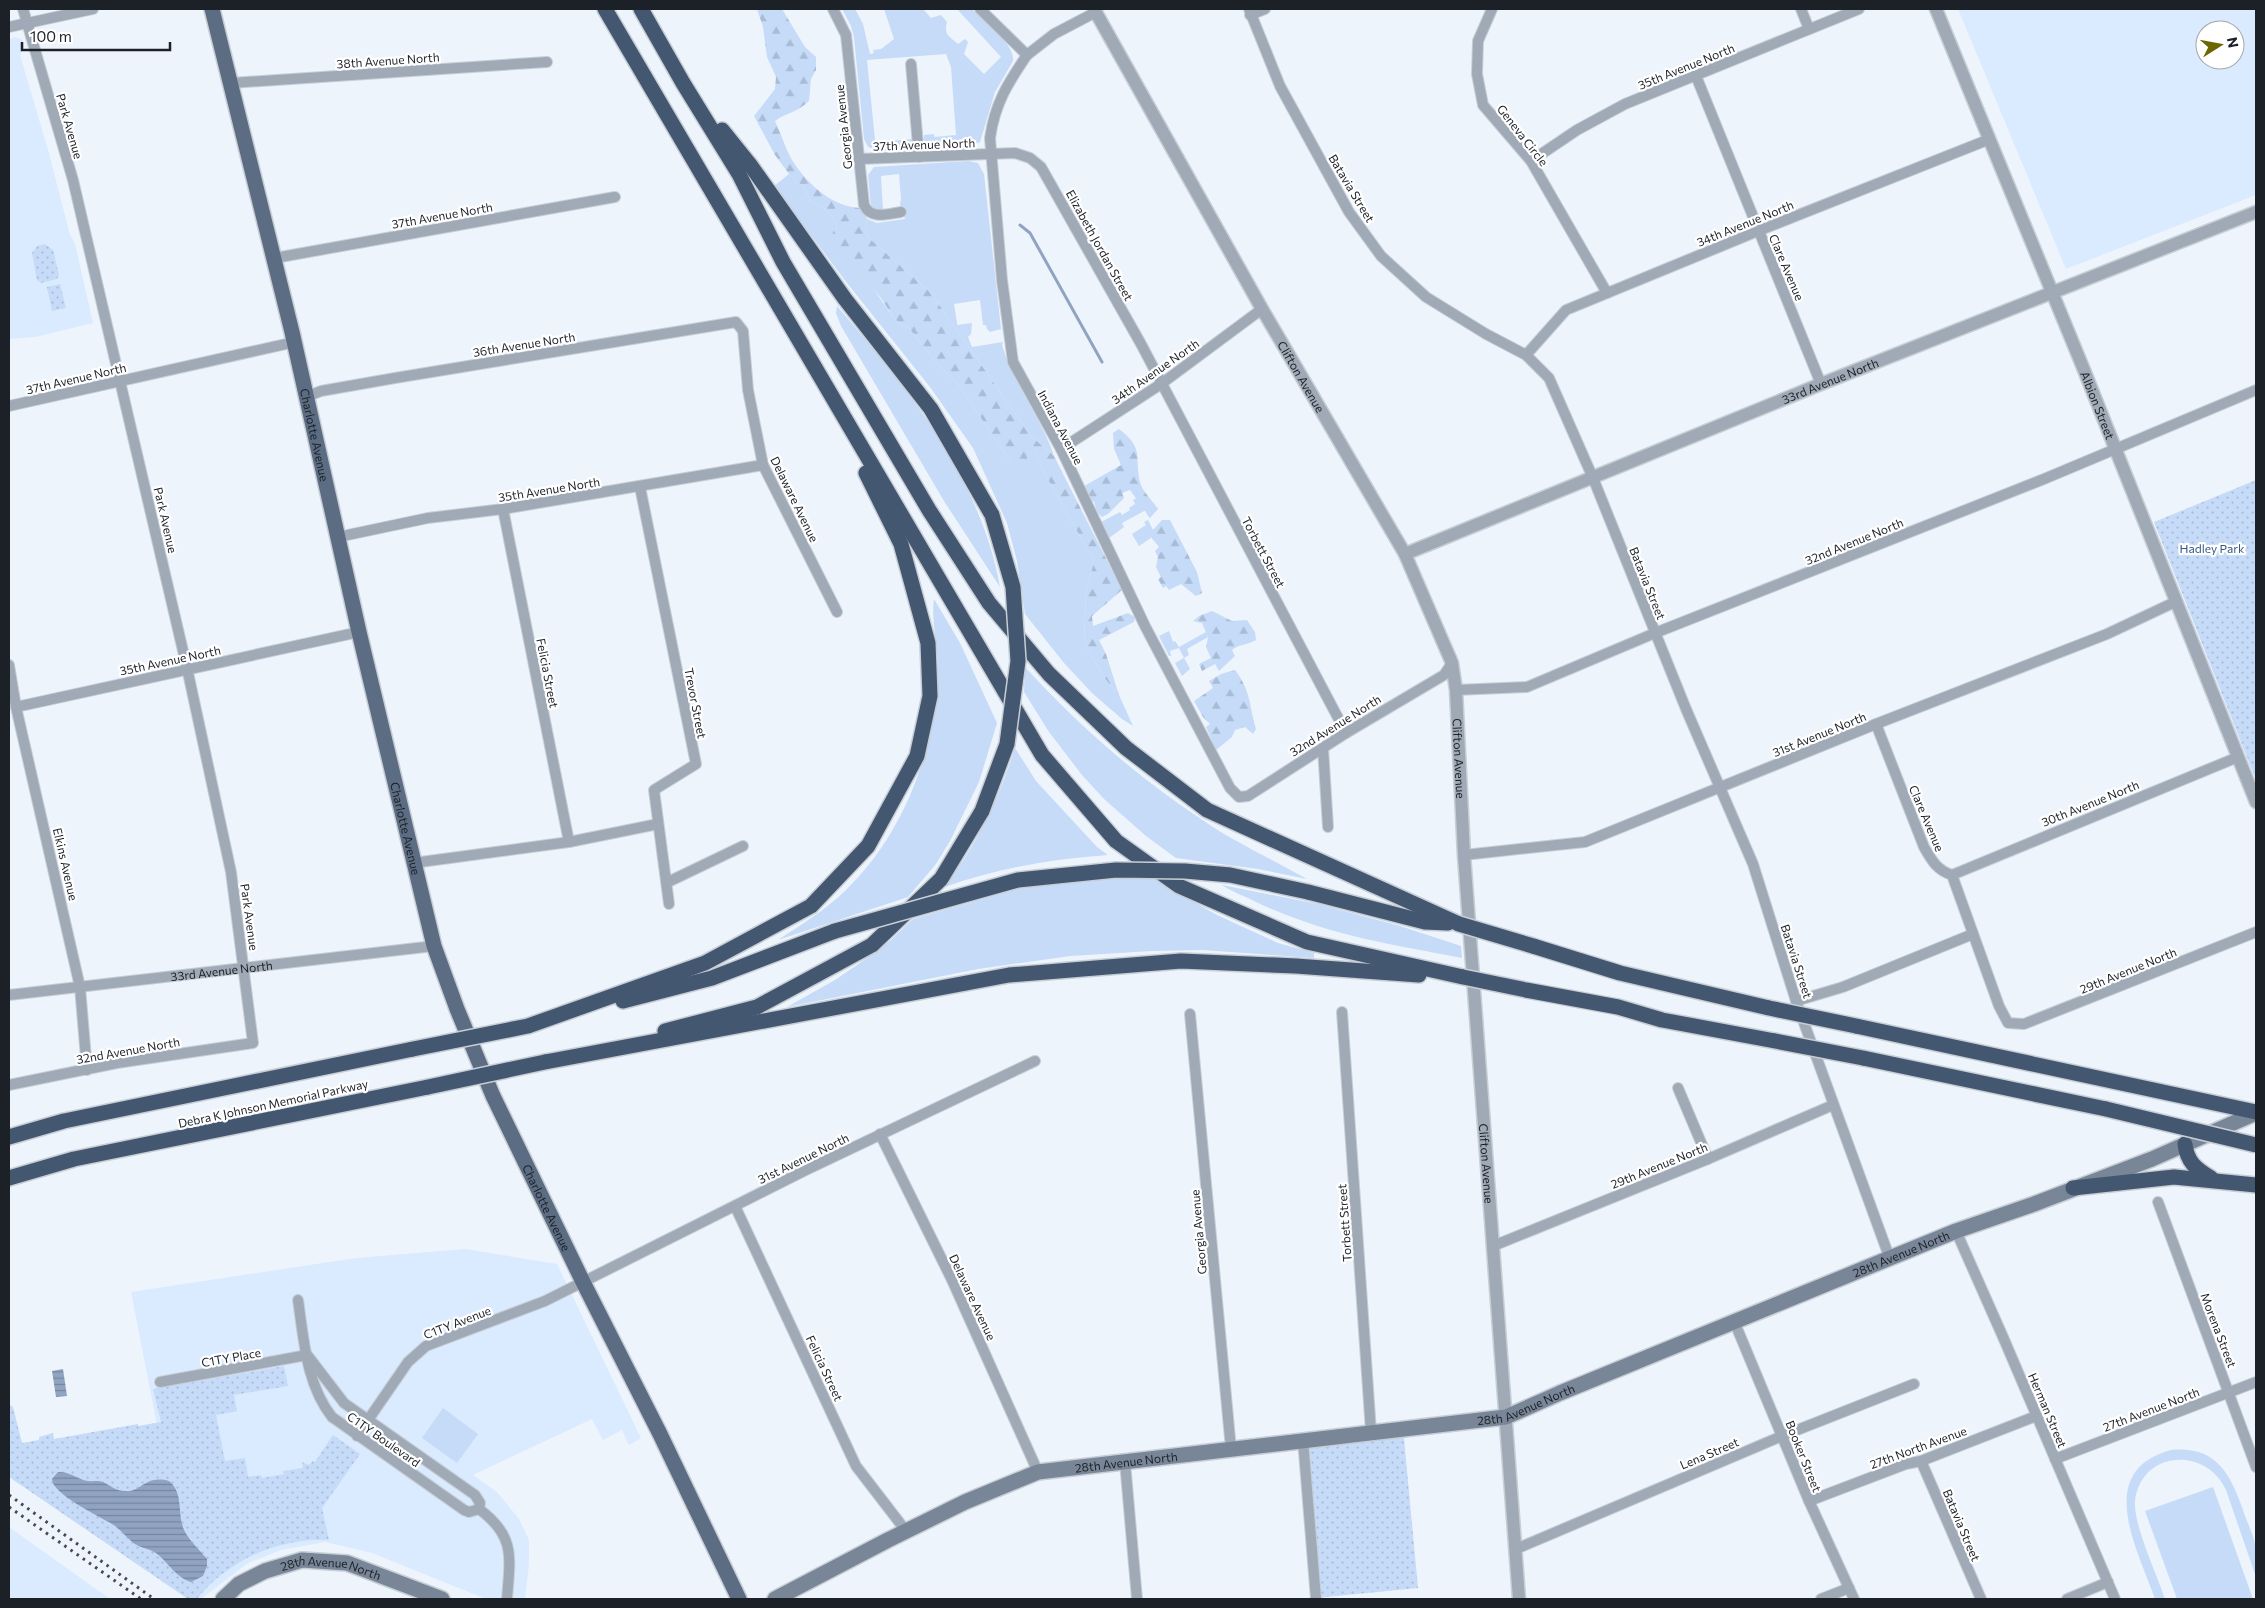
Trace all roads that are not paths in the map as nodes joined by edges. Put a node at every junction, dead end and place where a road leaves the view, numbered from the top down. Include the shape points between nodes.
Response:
1 (23, 9) edge
2 (93, 9) edge
3 (212, 9) edge
4 (605, 9) edge
5 (640, 9) edge
6 (833, 9) edge
7 (980, 9) edge
8 (1265, 9) edge
9 (1492, 9) edge
10 (1801, 9) edge
11 (1859, 9) edge
12 (1936, 9) edge
13 (1095, 10) edge
14 (1250, 12) edge
15 (26, 23) junction
16 (9, 28) edge
17 (1809, 29) junction
18 (1027, 55) junction
19 (547, 62) dead end
20 (911, 64) dead end
21 (1696, 76) junction
22 (230, 83) junction
23 (683, 84) junction
24 (1990, 139) junction
25 (991, 154) junction
26 (919, 157) junction
27 (859, 159) junction
28 (1530, 161) junction
29 (614, 197) dead end
30 (901, 212) dead end
31 (2256, 212) edge
32 (1758, 231) junction
33 (275, 258) junction
34 (2051, 292) junction
35 (1607, 293) junction
36 (1262, 309) junction
37 (743, 331) joint
38 (295, 342) junction
39 (1526, 355) junction
40 (812, 364) junction
41 (121, 381) junction
42 (1161, 384) junction
43 (1821, 384) junction
44 (2256, 390) edge
45 (306, 397) junction
46 (9, 406) edge
47 (1061, 449) junction
48 (2114, 449) junction
49 (763, 465) junction
50 (1593, 478) junction
51 (640, 487) junction
52 (503, 509) junction
53 (338, 537) junction
54 (1405, 554) junction
55 (2175, 602) junction
56 (837, 612) dead end
57 (359, 632) junction
58 (1655, 633) junction
59 (1452, 663) junction
60 (9, 665) edge
61 (187, 668) junction
62 (1456, 690) junction
63 (16, 707) junction
64 (1876, 724) junction
65 (1346, 733) junction
66 (1323, 748) junction
67 (2238, 757) junction
68 (1720, 787) junction
69 (1230, 788) joint
70 (2256, 802) edge
71 (658, 824) junction
72 (1328, 827) dead end
73 (569, 842) junction
74 (743, 846) dead end
75 (1464, 854) junction
76 (413, 863) junction
77 (1952, 875) junction
78 (668, 882) junction
79 (669, 904) dead end
80 (1458, 923) junction
81 (2256, 932) edge
82 (1973, 934) junction
83 (434, 946) junction
84 (244, 967) junction
85 (1463, 978) junction
86 (80, 987) junction
87 (9, 995) edge
88 (1796, 1001) junction
89 (1342, 1012) dead end
90 (1190, 1014) dead end
91 (528, 1026) junction
92 (253, 1043) joint
93 (1035, 1061) dead end
94 (545, 1062) junction
95 (87, 1070) junction
96 (9, 1085) edge
97 (1678, 1088) dead end
98 (1833, 1105) junction
99 (2256, 1113) edge
100 (880, 1134) junction
101 (9, 1137) edge
102 (2185, 1144) junction
103 (2256, 1145) edge
104 (1708, 1159) junction
105 (9, 1178) edge
106 (2213, 1180) junction
107 (2256, 1185) edge
108 (2073, 1188) junction
109 (2158, 1202) dead end
110 (735, 1206) junction
111 (1956, 1231) junction
112 (1493, 1246) junction
113 (1890, 1259) junction
114 (583, 1282) junction
115 (298, 1300) dead end
116 (1734, 1321) junction
117 (307, 1356) junction
118 (160, 1382) dead end
119 (2256, 1382) edge
120 (1914, 1384) dead end
121 (2229, 1392) junction
122 (2036, 1416) junction
123 (1506, 1417) junction
124 (368, 1420) junction
125 (1371, 1432) junction
126 (357, 1436) junction
127 (1782, 1436) junction
128 (1303, 1440) junction
129 (1231, 1449) junction
130 (2055, 1459) junction
131 (1921, 1461) junction
132 (1125, 1462) junction
133 (2256, 1467) edge
134 (1038, 1472) junction
135 (1809, 1501) junction
136 (479, 1510) junction
137 (906, 1531) junction
138 (1516, 1549) junction
139 (2108, 1582) junction
140 (1848, 1588) junction
141 (223, 1599) edge
142 (442, 1599) edge
143 (507, 1599) edge
144 (739, 1599) edge
145 (775, 1599) edge
146 (1137, 1599) edge
147 (1316, 1599) edge
148 (1519, 1599) edge
149 (1821, 1599) edge
150 (1854, 1599) edge
151 (1981, 1599) edge
152 (2067, 1599) edge
153 (2115, 1599) edge

1 - 15 street, Park Avenue
2 - 15 street
3 - 22 main road, Charlotte Avenue
4 - 40 highway
5 - 23 highway
6 - 27 street, Georgia Avenue via 846,35
7 - 18 street
8 - 14 street
9 - 28 street, Geneva Circle via 1478,41 1477,74 1484,105
10 - 17 street
11 - 17 street, 35th Avenue North
12 - 24 street, Albion Street
13 - 18 street, Indiana Avenue via 1054,34
13 - 36 street, Clifton Avenue
14 - 39 street, Batavia Street via 1280,86 1344,204 1381,256 1426,297
15 - 16 street
15 - 41 street, Park Avenue via 72,180
17 - 21 street, 35th Avenue North
18 - 25 street, Indiana Avenue via 1005,86 998,103 990,138
19 - 22 street, 38th Avenue North
20 - 26 street
21 - 28 street, 35th Avenue North via 1625,104
21 - 32 street, Clare Avenue
22 - 33 main road, Charlotte Avenue
23 - 80 highway via 739,174 783,262 929,510 990,603 1049,674 1126,748 1207,810
23 - 94 highway, bridge via 751,166 845,299 931,409 992,515 1013,587 1018,661 1007,744 982,811 941,879 872,945 757,1007
24 - 32 street, 34th Avenue North
24 - 34 street, Albion Street
25 - 26 street, 37th Avenue North
25 - 42 street, Elizabeth Jordan Street via 1023,155 1034,160 1043,170
25 - 47 street, Indiana Avenue via 1011,355 1019,376
26 - 27 street, 37th Avenue North
27 - 30 street, Georgia Avenue via 867,210 875,215
28 - 35 street, Geneva Circle
29 - 33 street, 37th Avenue North
31 - 34 street, 33rd Avenue North
32 - 35 street, 34th Avenue North
32 - 43 street, Clare Avenue
33 - 38 main road, Charlotte Avenue
34 - 43 street, 33rd Avenue North
34 - 48 street, Albion Street
35 - 39 street, 34th Avenue North via 1566,310
36 - 42 street, 34th Avenue North
36 - 54 street, Clifton Avenue
37 - 45 street, 36th Avenue North via 736,322 395,378 321,391
37 - 49 street, Delaware Avenue via 748,390
38 - 41 street, 37th Avenue North
38 - 45 main road, Charlotte Avenue
39 - 50 street, Batavia Street via 1549,378
40 - 85 highway via 1042,755 1116,841 1179,886 1307,942
40 - 91 highway via 901,544 926,634 930,696 918,756 868,846 811,906 705,963
41 - 46 street, 37th Avenue North
41 - 61 street, Park Avenue
42 - 47 street, 34th Avenue North
42 - 65 street, Torbett Street
43 - 50 street, 33rd Avenue North
44 - 48 street, 32nd Avenue North
45 - 53 main road, Charlotte Avenue
47 - 69 street, Indiana Avenue via 1145,626
48 - 55 street, Albion Street
48 - 58 street, 32nd Avenue North
49 - 51 street, 35th Avenue North
49 - 56 street, Delaware Avenue
50 - 54 street, 33rd Avenue North
50 - 58 street, Batavia Street
51 - 52 street, 35th Avenue North
51 - 71 street, Trevor Street via 696,764 654,790
52 - 53 street, 35th Avenue North via 428,518
52 - 73 street, Felicia Street
53 - 57 main road, Charlotte Avenue
54 - 59 street, Clifton Avenue
55 - 64 street, 31st Avenue North via 2107,634
55 - 67 street, Albion Street
57 - 61 street, 35th Avenue North
57 - 76 main road, Charlotte Avenue
58 - 62 street, 32nd Avenue North via 1527,687
58 - 68 street, Batavia Street
59 - 62 street, Clifton Avenue
59 - 65 street, 32nd Avenue North via 1444,675
60 - 63 street, Elkins Avenue
61 - 63 street, 35th Avenue North
61 - 84 street, Park Avenue via 231,872
62 - 75 street, Clifton Avenue
63 - 86 street, Elkins Avenue
64 - 68 street, 31st Avenue North
64 - 77 street, Clare Avenue via 1924,847 1933,864
65 - 66 street, 32nd Avenue North
66 - 69 street, 32nd Avenue North via 1248,796 1239,797
66 - 72 street
67 - 70 street, Albion Street
67 - 77 street, 30th Avenue North
68 - 75 street, 31st Avenue North via 1585,842
68 - 88 street, Batavia Street via 1753,864
71 - 73 street
71 - 78 street, Trevor Street
73 - 76 street
74 - 78 street
75 - 112 street, Clifton Avenue
76 - 83 main road, Charlotte Avenue
77 - 82 street
78 - 79 street, Trevor Street
80 - 91 highway, bridge via 1425,922 1230,875 1116,870 1018,880 835,931 712,978
80 - 99 highway, bridge via 1620,973
81 - 82 street, 29th Avenue North via 2024,1024 2008,1023 2003,1016
82 - 88 street via 1843,987
83 - 84 street, 33rd Avenue North
83 - 114 main road, Charlotte Avenue via 493,1096
84 - 86 street, 33rd Avenue North
84 - 92 street, Park Avenue
85 - 94 highway via 1181,961 1009,975
85 - 103 highway, bridge via 1618,1007 1662,1020 2106,1109
86 - 87 street, 33rd Avenue North
86 - 95 street, Elkins Avenue
88 - 98 street, Batavia Street
89 - 125 street, Torbett Street
90 - 129 street, Georgia Avenue
91 - 101 highway, Debra K Johnson Memorial Parkway, bridge via 64,1121
92 - 95 street, 32nd Avenue North
93 - 100 street, 31st Avenue North
94 - 105 highway, Debra K Johnson Memorial Parkway, bridge via 74,1159
95 - 96 street, 32nd Avenue North
97 - 104 street
98 - 104 street, 29th Avenue North
98 - 113 street, Batavia Street
99 - 102 main road, 28th Avenue North
100 - 110 street, 31st Avenue North
100 - 134 street, Delaware Avenue via 952,1280
102 - 106 highway via 2186,1156 2194,1167
102 - 108 main road, 28th Avenue North
104 - 112 street, 29th Avenue North
106 - 107 highway
106 - 108 highway via 2149,1178
108 - 111 main road, 28th Avenue North
109 - 121 street, Morena Street
110 - 114 street, 31st Avenue North
110 - 137 street, Felicia Street via 856,1466
111 - 113 main road, 28th Avenue North
111 - 122 street, Herman Street
112 - 123 street, Clifton Avenue
113 - 116 main road, 28th Avenue North
114 - 124 street, C1TY Avenue via 421,1350 408,1362
114 - 144 main road, Charlotte Avenue
115 - 117 street, C1TY Boulevard
116 - 123 main road, 28th Avenue North
116 - 127 street, Booker Street
117 - 118 street, C1TY Place
117 - 124 street, C1TY Boulevard via 336,1396
117 - 126 street, C1TY Boulevard via 312,1381 324,1406 335,1421
119 - 121 street, 27th Avenue North
120 - 127 street, Lena Street
121 - 130 street, 27th Avenue North
121 - 133 street, Morena Street
122 - 130 street, Herman Street
122 - 131 street, 27th North Avenue
123 - 125 main road, 28th Avenue North
123 - 138 street, Clifton Avenue
124 - 126 street, C1TY Avenue
124 - 136 street, C1TY Boulevard via 475,1495 480,1503
125 - 128 main road, 28th Avenue North
126 - 136 street, C1TY Boulevard via 464,1510
127 - 135 street, Booker Street
127 - 138 street, Lena Street
128 - 129 main road, 28th Avenue North
128 - 147 street
129 - 132 main road, 28th Avenue North
130 - 139 street, Herman Street
131 - 135 street, 27th North Avenue
131 - 151 street, Batavia Street
132 - 134 main road, 28th Avenue North
132 - 146 street
134 - 137 main road, 28th Avenue North
135 - 140 street, Booker Street
136 - 143 street, C1TY Boulevard via 500,1527 509,1546
137 - 145 main road, 28th Avenue North
138 - 148 street, Clifton Avenue
139 - 152 street
139 - 153 street, Herman Street
140 - 149 street
140 - 150 street, Booker Street
141 - 142 main road, 28th Avenue North via 239,1584 265,1571 302,1560 347,1563

